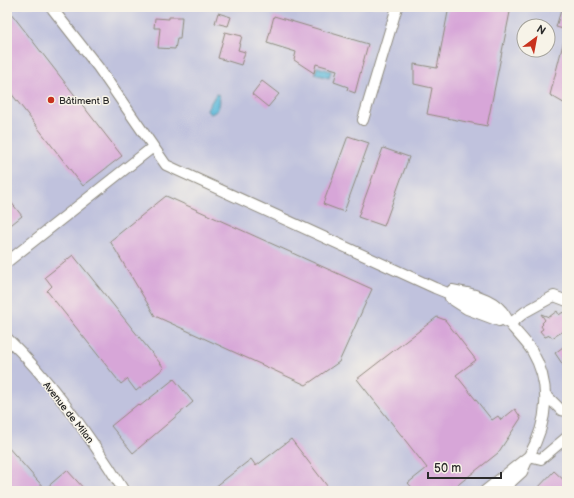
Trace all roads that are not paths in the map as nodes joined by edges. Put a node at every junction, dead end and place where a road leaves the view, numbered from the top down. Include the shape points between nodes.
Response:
1 (51, 7) edge
2 (397, 7) edge
3 (363, 120) dead end
4 (153, 147) junction
5 (7, 262) edge
6 (435, 288) junction
7 (567, 301) edge
8 (510, 324) junction
9 (7, 338) edge
10 (547, 396) junction
11 (567, 411) edge
12 (567, 437) edge
13 (529, 456) junction
14 (124, 491) edge
15 (485, 491) edge
16 (501, 491) edge

1 - 4 street via 111,85
2 - 3 street
4 - 5 street
4 - 6 street via 166,165
6 - 8 street via 467,309
6 - 8 street via 469,292 490,301 502,310
7 - 8 street via 554,296 525,312
8 - 10 street via 531,350 542,373
9 - 14 street, Avenue de Milan via 64,402 94,442
10 - 11 street via 561,410
10 - 13 street via 544,419
12 - 13 street via 541,459
13 - 15 street
13 - 16 street via 522,472

